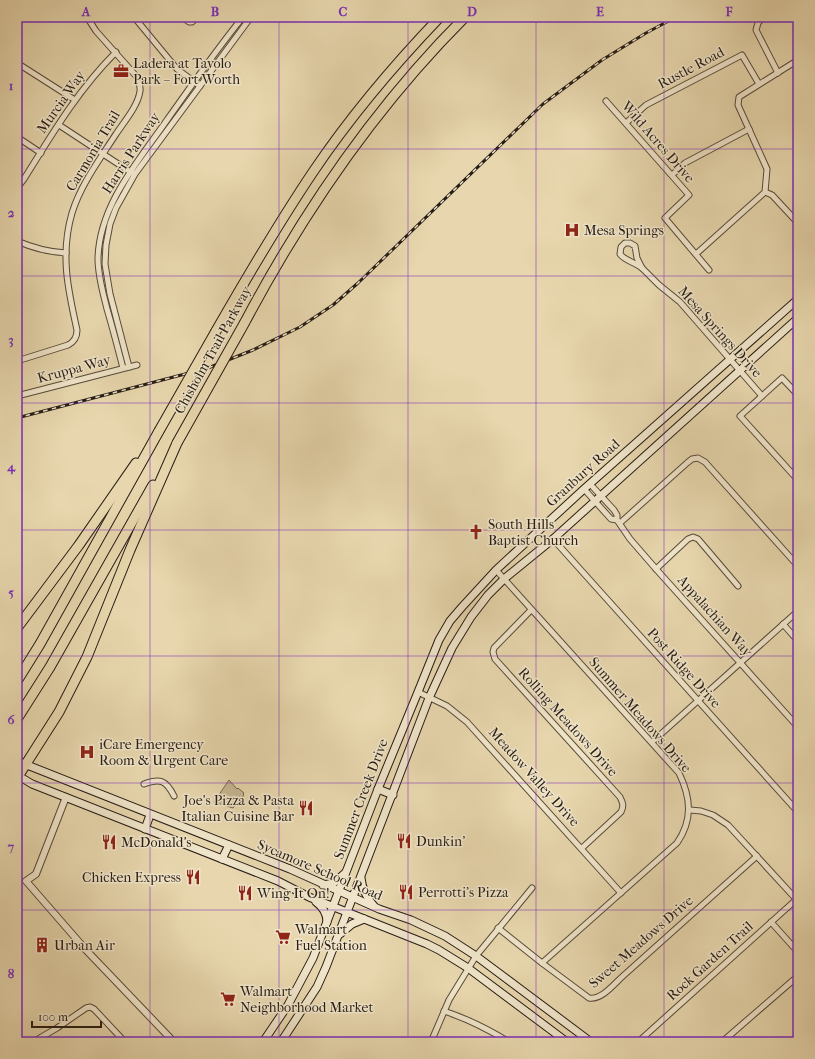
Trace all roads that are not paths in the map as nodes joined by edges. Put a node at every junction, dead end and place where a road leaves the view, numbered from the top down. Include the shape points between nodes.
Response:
1 (87, 17) edge
2 (134, 17) edge
3 (182, 17) edge
4 (197, 17) edge
5 (243, 17) edge
6 (251, 17) edge
7 (440, 17) edge
8 (465, 17) edge
9 (763, 17) edge
10 (116, 52) junction
11 (798, 60) edge
12 (17, 63) edge
13 (778, 73) junction
14 (194, 82) junction
15 (759, 84) junction
16 (200, 86) junction
17 (75, 100) junction
18 (606, 101) dead end
19 (626, 123) junction
20 (59, 125) junction
21 (749, 128) junction
22 (17, 136) edge
23 (41, 153) junction
24 (103, 154) junction
25 (133, 173) junction
26 (672, 175) junction
27 (17, 188) edge
28 (765, 192) junction
29 (798, 223) edge
30 (17, 241) edge
31 (66, 253) junction
32 (696, 254) junction
33 (642, 268) junction
34 (709, 270) dead end
35 (798, 299) edge
36 (798, 318) edge
37 (730, 359) junction
38 (17, 361) edge
39 (137, 365) dead end
40 (129, 367) junction
41 (123, 368) junction
42 (739, 370) junction
43 (798, 395) edge
44 (17, 396) edge
45 (762, 396) junction
46 (159, 431) junction
47 (177, 443) junction
48 (798, 480) edge
49 (590, 484) junction
50 (584, 489) junction
51 (601, 496) junction
52 (595, 502) junction
53 (618, 521) junction
54 (553, 539) junction
55 (798, 566) edge
56 (656, 569) junction
57 (496, 570) junction
58 (504, 578) junction
59 (738, 586) dead end
60 (531, 610) junction
61 (798, 611) edge
62 (783, 624) junction
63 (17, 628) edge
64 (798, 641) edge
65 (741, 663) junction
66 (17, 681) edge
67 (418, 692) junction
68 (430, 698) junction
69 (698, 701) junction
70 (17, 719) edge
71 (798, 727) edge
72 (652, 742) junction
73 (21, 763) edge
74 (18, 777) edge
75 (144, 784) dead end
76 (378, 789) junction
77 (393, 795) junction
78 (174, 796) dead end
79 (66, 797) junction
80 (690, 810) junction
81 (798, 812) edge
82 (150, 814) junction
83 (144, 829) junction
84 (229, 845) junction
85 (582, 848) junction
86 (757, 856) junction
87 (222, 859) junction
88 (348, 870) junction
89 (361, 876) junction
90 (322, 885) junction
91 (532, 888) dead end
92 (339, 892) junction
93 (621, 893) junction
94 (309, 897) junction
95 (353, 898) junction
96 (797, 898) edge
97 (334, 907) junction
98 (379, 909) junction
99 (348, 912) junction
100 (364, 919) junction
101 (771, 922) junction
102 (327, 925) junction
103 (498, 928) junction
104 (339, 936) junction
105 (798, 952) edge
106 (476, 956) junction
107 (542, 963) junction
108 (468, 968) junction
109 (798, 976) edge
110 (288, 1005) junction
111 (444, 1012) junction
112 (300, 1013) junction
113 (641, 1041) edge
114 (32, 1042) edge
115 (125, 1042) edge
116 (174, 1042) edge
117 (263, 1042) edge
118 (280, 1042) edge
119 (431, 1042) edge
120 (509, 1042) edge
121 (567, 1042) edge
122 (591, 1042) edge
123 (722, 1042) edge

1 - 10 street, Carmonia Trail via 96,31
2 - 14 street via 177,70
3 - 4 street via 189,22
5 - 14 street, Harris Parkway
6 - 16 street, Harris Parkway
7 - 46 highway, Chisholm Trail Parkway, bridge via 380,84 333,144 280,223
8 - 47 highway, Chisholm Trail Parkway, bridge via 404,83 329,182 286,247
9 - 13 street via 756,30
10 - 17 street, Murcia Way
10 - 24 street, Carmonia Trail via 136,77 140,91 130,113
11 - 13 street
12 - 17 street
13 - 15 street
14 - 16 street
14 - 25 street, Harris Parkway
15 - 19 street, Rustle Road via 742,55 646,105
15 - 21 street via 740,97 738,105
16 - 25 street, Harris Parkway
17 - 20 street, Murcia Way
18 - 19 street, Wild Acres Drive
19 - 26 street, Wild Acres Drive
20 - 23 street, Murcia Way
20 - 24 street
21 - 26 street via 685,163
21 - 28 street via 767,169
22 - 23 street
23 - 27 street, Murcia Way
24 - 25 street
24 - 31 street, Carmonia Trail via 80,191 68,232
25 - 40 street, Harris Parkway via 110,224 105,258 106,277
25 - 41 street, Harris Parkway via 121,187 106,218 100,238 98,260 100,281
26 - 32 street, Wild Acres Drive via 689,195 665,218
28 - 29 street via 772,195
28 - 32 street
30 - 31 street via 48,252
31 - 38 street, Carmonia Trail via 66,274 77,330 75,340 68,345
32 - 34 street, Wild Acres Drive
33 - 33 street, Mesa Springs Drive via 634,246 630,243 622,246 622,257
33 - 37 street, Mesa Springs Drive via 680,302
35 - 37 main road, Granbury Road
36 - 42 main road, Granbury Road
37 - 42 street, Mesa Springs Drive
37 - 49 main road, Granbury Road
39 - 40 street, Kruppa Way
40 - 41 street, Kruppa Way
41 - 44 street, Kruppa Way
42 - 45 street, Mesa Springs Drive
42 - 51 main road, Granbury Road
43 - 45 street via 782,378
45 - 48 street via 740,416
46 - 63 highway
46 - 66 highway, Chisholm Trail Parkway
47 - 70 highway, Chisholm Trail Parkway via 50,667
47 - 73 highway via 87,657 59,712
49 - 50 main road, Granbury Road
49 - 51 street, Appalachian Way
50 - 52 street, Appalachian Way
50 - 57 main road, Granbury Road
51 - 52 main road, Granbury Road
51 - 53 street, Appalachian Way via 617,515
52 - 53 street, Appalachian Way via 611,519
52 - 54 main road, Granbury Road
53 - 55 street via 692,459 698,458 705,462
53 - 56 street, Appalachian Way
54 - 58 main road, Granbury Road
54 - 69 street, Post Ridge Drive
56 - 59 street via 693,537 698,539
56 - 65 street, Appalachian Way
57 - 58 street, Summer Meadows Drive
57 - 67 main road, Granbury Road via 450,621 439,640
58 - 60 street, Summer Meadows Drive
58 - 68 main road, Granbury Road via 471,617 452,648
60 - 72 street, Summer Meadows Drive
60 - 85 street, Rolling Meadows Drive via 494,648 494,659 623,803 621,812
61 - 62 street
62 - 64 street
62 - 65 street
65 - 69 street
65 - 71 street, Appalachian Way
67 - 68 street, Meadow Valley Drive
67 - 76 main road, Summer Creek Drive
68 - 77 main road, Summer Creek Drive
68 - 85 street, Meadow Valley Drive via 447,706 467,722
69 - 72 street
69 - 81 street, Post Ridge Drive
72 - 80 street, Summer Meadows Drive via 679,773 685,785
73 - 74 highway
73 - 82 main road, Sycamore School Road
74 - 79 main road, Sycamore School Road
75 - 78 street via 161,781 169,786
76 - 77 main road
76 - 88 main road, Summer Creek Drive
77 - 89 main road, Summer Creek Drive
79 - 83 main road, Sycamore School Road
79 - 116 street via 36,874 26,881 86,950
80 - 86 street via 713,815 724,822
80 - 93 street, Summer Meadows Drive via 684,833 677,843
82 - 83 main road
82 - 84 main road, Sycamore School Road
83 - 87 main road, Sycamore School Road
84 - 87 main road
84 - 90 main road, Sycamore School Road via 290,869
85 - 93 street, Meadow Valley Drive
86 - 96 street
86 - 107 street, Sweet Meadows Drive via 596,998 589,998
87 - 94 main road, Sycamore School Road via 278,881
88 - 90 main road via 337,882
88 - 92 main road, Summer Creek Drive
89 - 95 main road, Summer Creek Drive
89 - 98 main road via 363,890
90 - 92 main road, Sycamore School Road
91 - 103 street
92 - 95 main road, Sycamore School Road
92 - 97 main road, Summer Creek Drive
93 - 107 street, Summer Meadows Drive
94 - 97 main road, Sycamore School Road
94 - 102 main road via 322,907 327,917
95 - 98 main road, Sycamore School Road
95 - 99 main road, Summer Creek Drive
96 - 101 street, Rock Garden Trail
97 - 99 main road, Sycamore School Road
97 - 102 main road, Summer Creek Drive
98 - 106 main road, Sycamore School Road via 445,936
99 - 100 main road, Sycamore School Road
99 - 104 main road, Summer Creek Drive
100 - 104 main road via 348,926
100 - 108 main road, Sycamore School Road via 427,944
101 - 105 street
101 - 113 street, Rock Garden Trail
102 - 110 main road, Summer Creek Drive
103 - 106 street
103 - 107 street, Sweet Meadows Drive
104 - 112 main road, Summer Creek Drive via 317,987
106 - 108 street
106 - 122 main road, Sycamore School Road
108 - 111 street
108 - 121 main road, Sycamore School Road
109 - 123 street
110 - 112 main road
110 - 117 main road, Summer Creek Drive
111 - 119 street
111 - 120 street via 464,1018
112 - 118 main road, Summer Creek Drive
114 - 115 street via 90,1007

